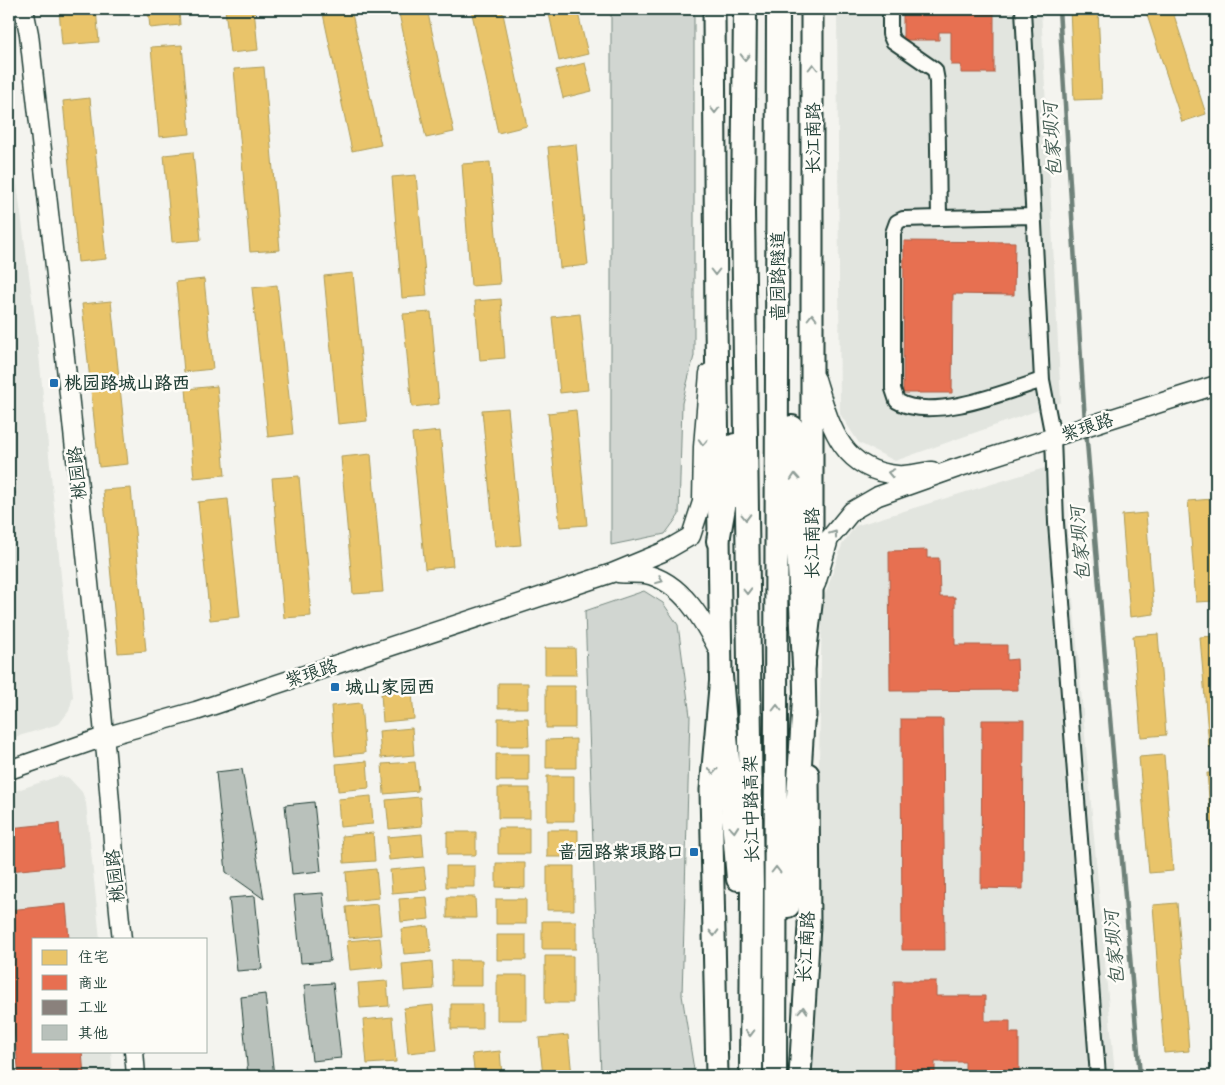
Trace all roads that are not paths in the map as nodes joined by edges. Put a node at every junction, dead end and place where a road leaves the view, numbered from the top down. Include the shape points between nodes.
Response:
1 (24, 9) edge
2 (714, 9) edge
3 (745, 9) edge
4 (779, 9) edge
5 (812, 9) edge
6 (890, 9) edge
7 (1023, 9) edge
8 (743, 211) junction
9 (1033, 216) junction
10 (939, 218) junction
11 (716, 324) junction
12 (812, 366) junction
13 (1042, 380) junction
14 (1216, 385) edge
15 (1053, 437) junction
16 (957, 468) junction
17 (718, 541) junction
18 (746, 542) joint
19 (778, 543) joint
20 (612, 573) junction
21 (812, 596) junction
22 (720, 652) junction
23 (804, 665) junction
24 (722, 676) junction
25 (804, 699) junction
26 (104, 737) junction
27 (9, 770) edge
28 (122, 938) edge
29 (776, 999) junction
30 (750, 1006) junction
31 (134, 1052) edge
32 (136, 1076) edge
33 (718, 1076) edge
34 (751, 1076) edge
35 (775, 1076) edge
36 (800, 1076) edge
37 (1098, 1076) edge

1 - 26 street, 桃园路
2 -> 11 main road
3 -> 8 highway, 啬园路隧道
4 - 19 highway, 啬园路隧道
23 -> 4 highway via 790,400 790,130
12 -> 5 main road, 长江南路
6 - 10 street via 893,41 935,70
7 - 9 street
8 - 17 highway via 736,441
8 -> 18 highway, 啬园路隧道
9 - 10 street
9 - 13 street
10 - 13 street via 904,219 897,222 893,233 894,389 897,401 906,407 966,405
11 - 17 main road
11 -> 20 street, 紫琅路 via 704,421 702,502 691,536 663,552
16 -> 12 street via 898,475 870,468 846,451 831,430
12 - 21 main road, 长江南路
13 - 15 street
14 - 15 street, 紫琅路
15 - 16 street, 紫琅路
15 - 37 street via 1056,523
21 -> 16 street via 829,539 852,512 878,496
17 - 22 main road
18 -> 30 highway, 长江中路高架 via 752,890
29 -> 19 highway, 长江中路高架
20 -> 22 street via 646,574 669,584 689,602
20 - 26 street, 紫琅路 via 196,711
21 - 23 main road, 长江南路
22 - 24 main road
23 - 25 main road, 长江南路
24 -> 30 highway
24 -> 33 main road via 711,790
25 - 29 highway via 794,861
36 -> 25 main road, 长江南路 via 808,926 809,788
26 - 27 street, 紫琅路
26 - 28 street, 桃园路
29 - 35 highway, 长江中路高架
30 -> 34 highway, 长江中路高架
31 - 32 street

